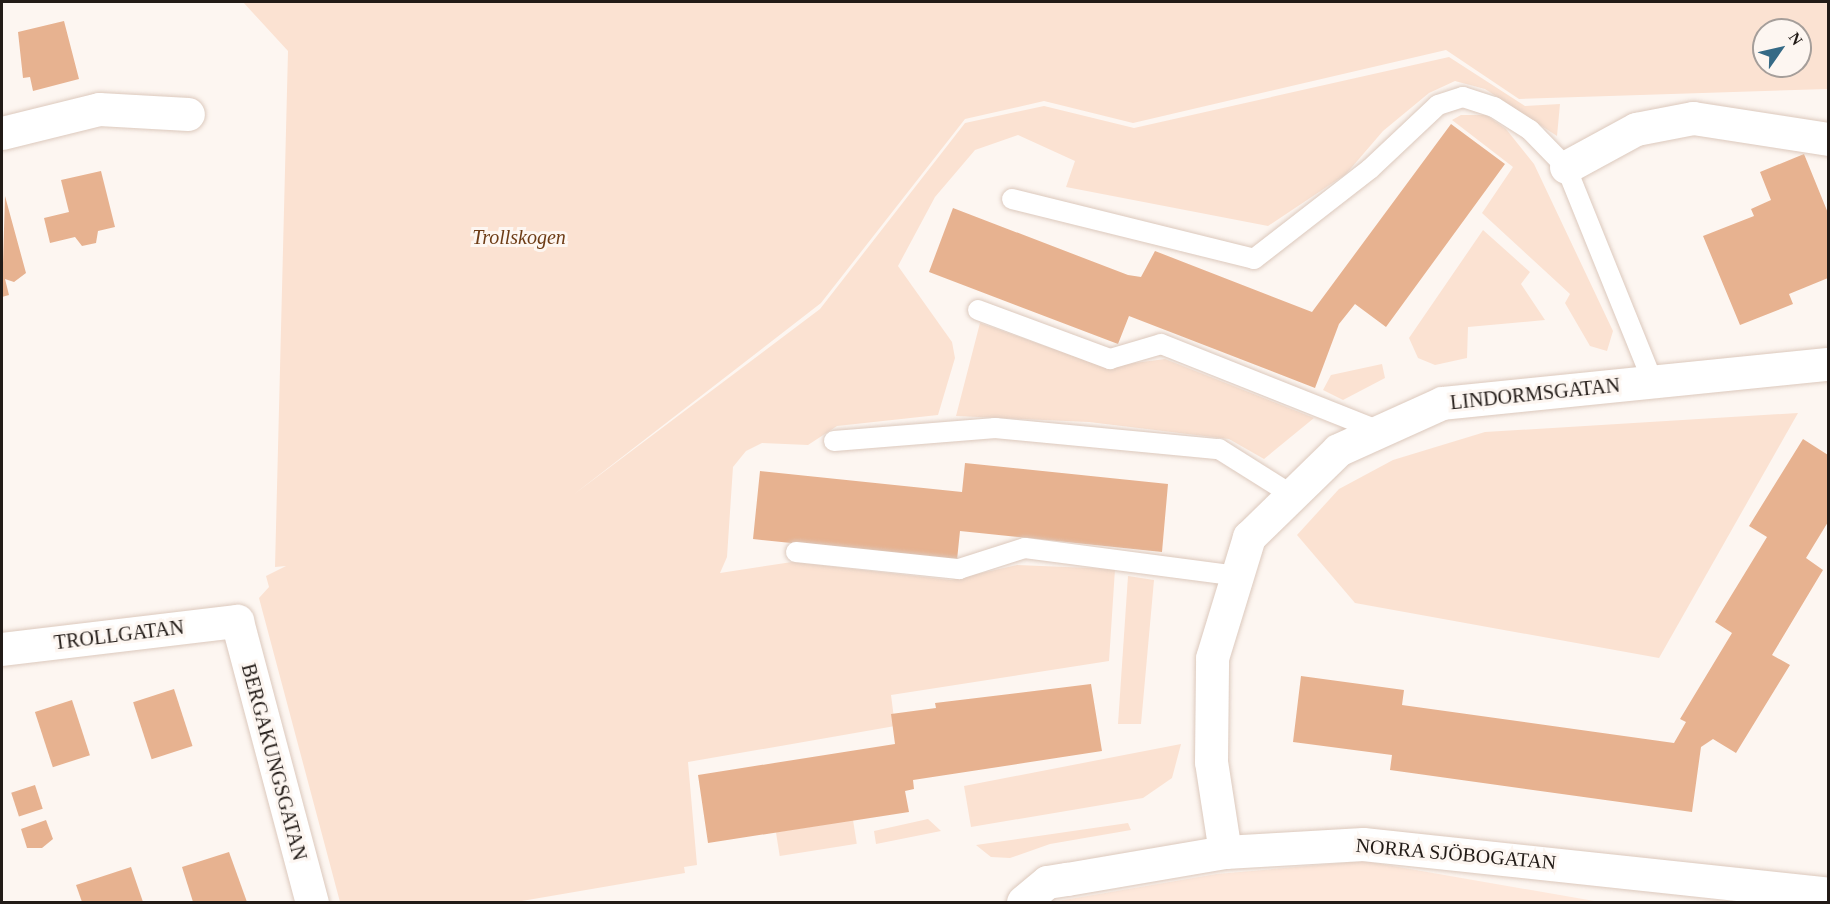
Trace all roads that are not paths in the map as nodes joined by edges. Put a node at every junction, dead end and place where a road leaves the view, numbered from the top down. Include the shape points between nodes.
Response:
1 (188, 114) dead end
2 (2, 133) edge
3 (1828, 139) edge
4 (1566, 167) junction
5 (1012, 199) dead end
6 (978, 310) dead end
7 (1828, 364) edge
8 (1653, 382) junction
9 (1380, 431) junction
10 (834, 441) dead end
11 (1292, 495) junction
12 (796, 552) dead end
13 (1237, 576) junction
14 (237, 621) joint
15 (2, 649) edge
16 (1225, 852) junction
17 (1035, 892) edge
18 (1828, 894) edge
19 (312, 903) edge

1 - 2 street via 99,109
3 - 4 street via 1693,118 1636,129
4 - 5 lane via 1530,130 1494,106 1463,98 1438,105 1370,169 1254,259
4 - 8 lane
6 - 9 lane via 1110,359 1161,344
7 - 8 street, LINDORMSGATAN
8 - 9 street, LINDORMSGATAN via 1442,403
9 - 11 street, LINDORMSGATAN via 1338,450
10 - 11 lane via 995,428 1219,449
11 - 13 street, LINDORMSGATAN via 1249,537
12 - 13 lane via 959,569 1025,548
13 - 16 street, LINDORMSGATAN via 1212,658 1211,762
14 - 15 street, TROLLGATAN
14 - 19 street, BERGAKUNGSGATAN
16 - 17 street, NORRA SJÖBOGATAN
16 - 18 street, NORRA SJÖBOGATAN via 1364,844

